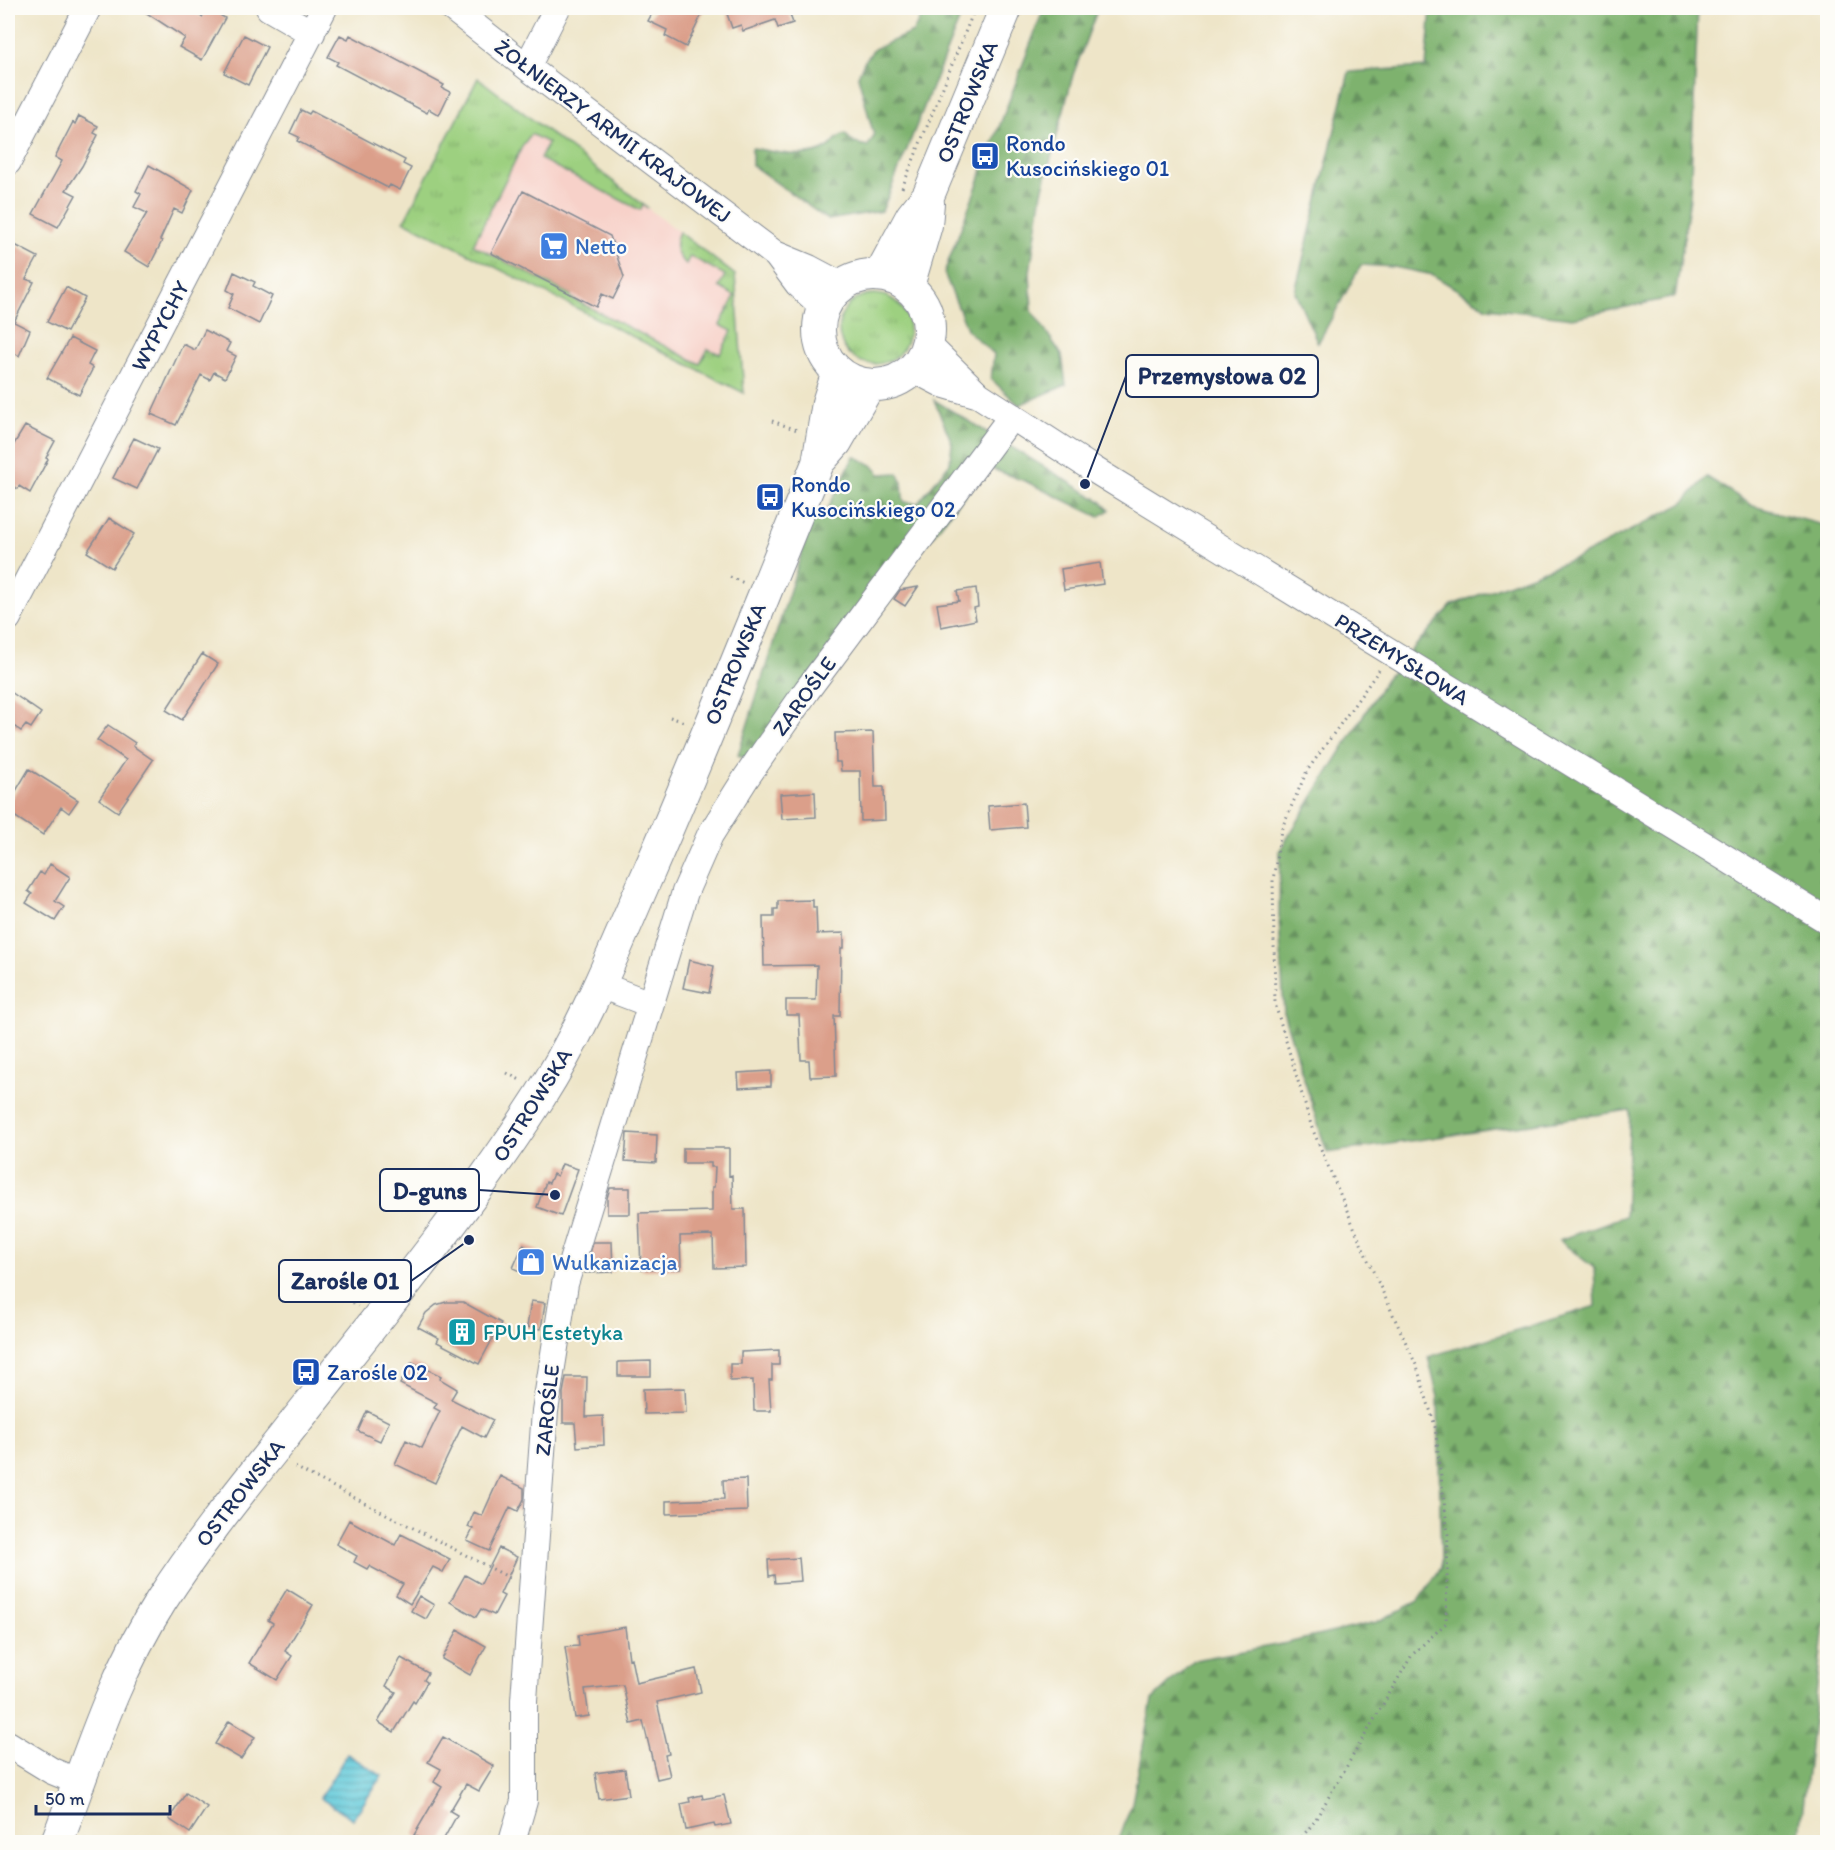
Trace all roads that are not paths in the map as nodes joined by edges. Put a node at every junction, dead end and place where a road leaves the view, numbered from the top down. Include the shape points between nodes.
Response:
1 (88, 8) edge
2 (269, 8) edge
3 (324, 8) edge
4 (452, 8) edge
5 (557, 8) edge
6 (1006, 8) edge
7 (312, 33) junction
8 (527, 67) junction
9 (8, 162) edge
10 (914, 196) junction
11 (880, 275) junction
12 (908, 286) junction
13 (832, 296) junction
14 (920, 356) junction
15 (838, 372) junction
16 (869, 385) junction
17 (1012, 416) junction
18 (825, 447) junction
19 (8, 618) edge
20 (1827, 921) edge
21 (600, 985) junction
22 (650, 1004) junction
23 (8, 1744) edge
24 (79, 1782) junction
25 (515, 1835) edge
26 (57, 1842) edge

1 - 9 street
2 - 7 street
3 - 7 street, WYPYCHY
4 - 8 street, ŻOŁNIERZY ARMII KRAJOWEJ
5 - 8 street
6 - 10 main road, OSTROWSKA
7 - 19 street, WYPYCHY
8 - 13 street, ŻOŁNIERZY ARMII KRAJOWEJ via 775,254 798,284
10 - 11 main road, OSTROWSKA via 912,216
10 - 12 main road, OSTROWSKA via 926,225
11 - 12 main road
11 - 13 main road via 853,278
12 - 14 main road via 922,303 929,323
13 - 15 main road via 819,324 820,342 826,358
14 - 16 main road via 893,382
14 - 17 street, PRZEMYSŁOWA via 942,384 979,395
15 - 16 main road
15 - 18 main road, OSTROWSKA
16 - 18 main road, OSTROWSKA
17 - 20 street, PRZEMYSŁOWA
17 - 22 street, ZAROŚLE via 807,690 710,835 685,892
18 - 21 main road, OSTROWSKA
21 - 22 street
21 - 24 main road, OSTROWSKA via 542,1094 497,1161 216,1522 159,1604 111,1695
22 - 25 street, ZAROŚLE via 565,1284 545,1411 524,1700 524,1801
23 - 24 street via 52,1771
24 - 26 main road, OSTROWSKA

